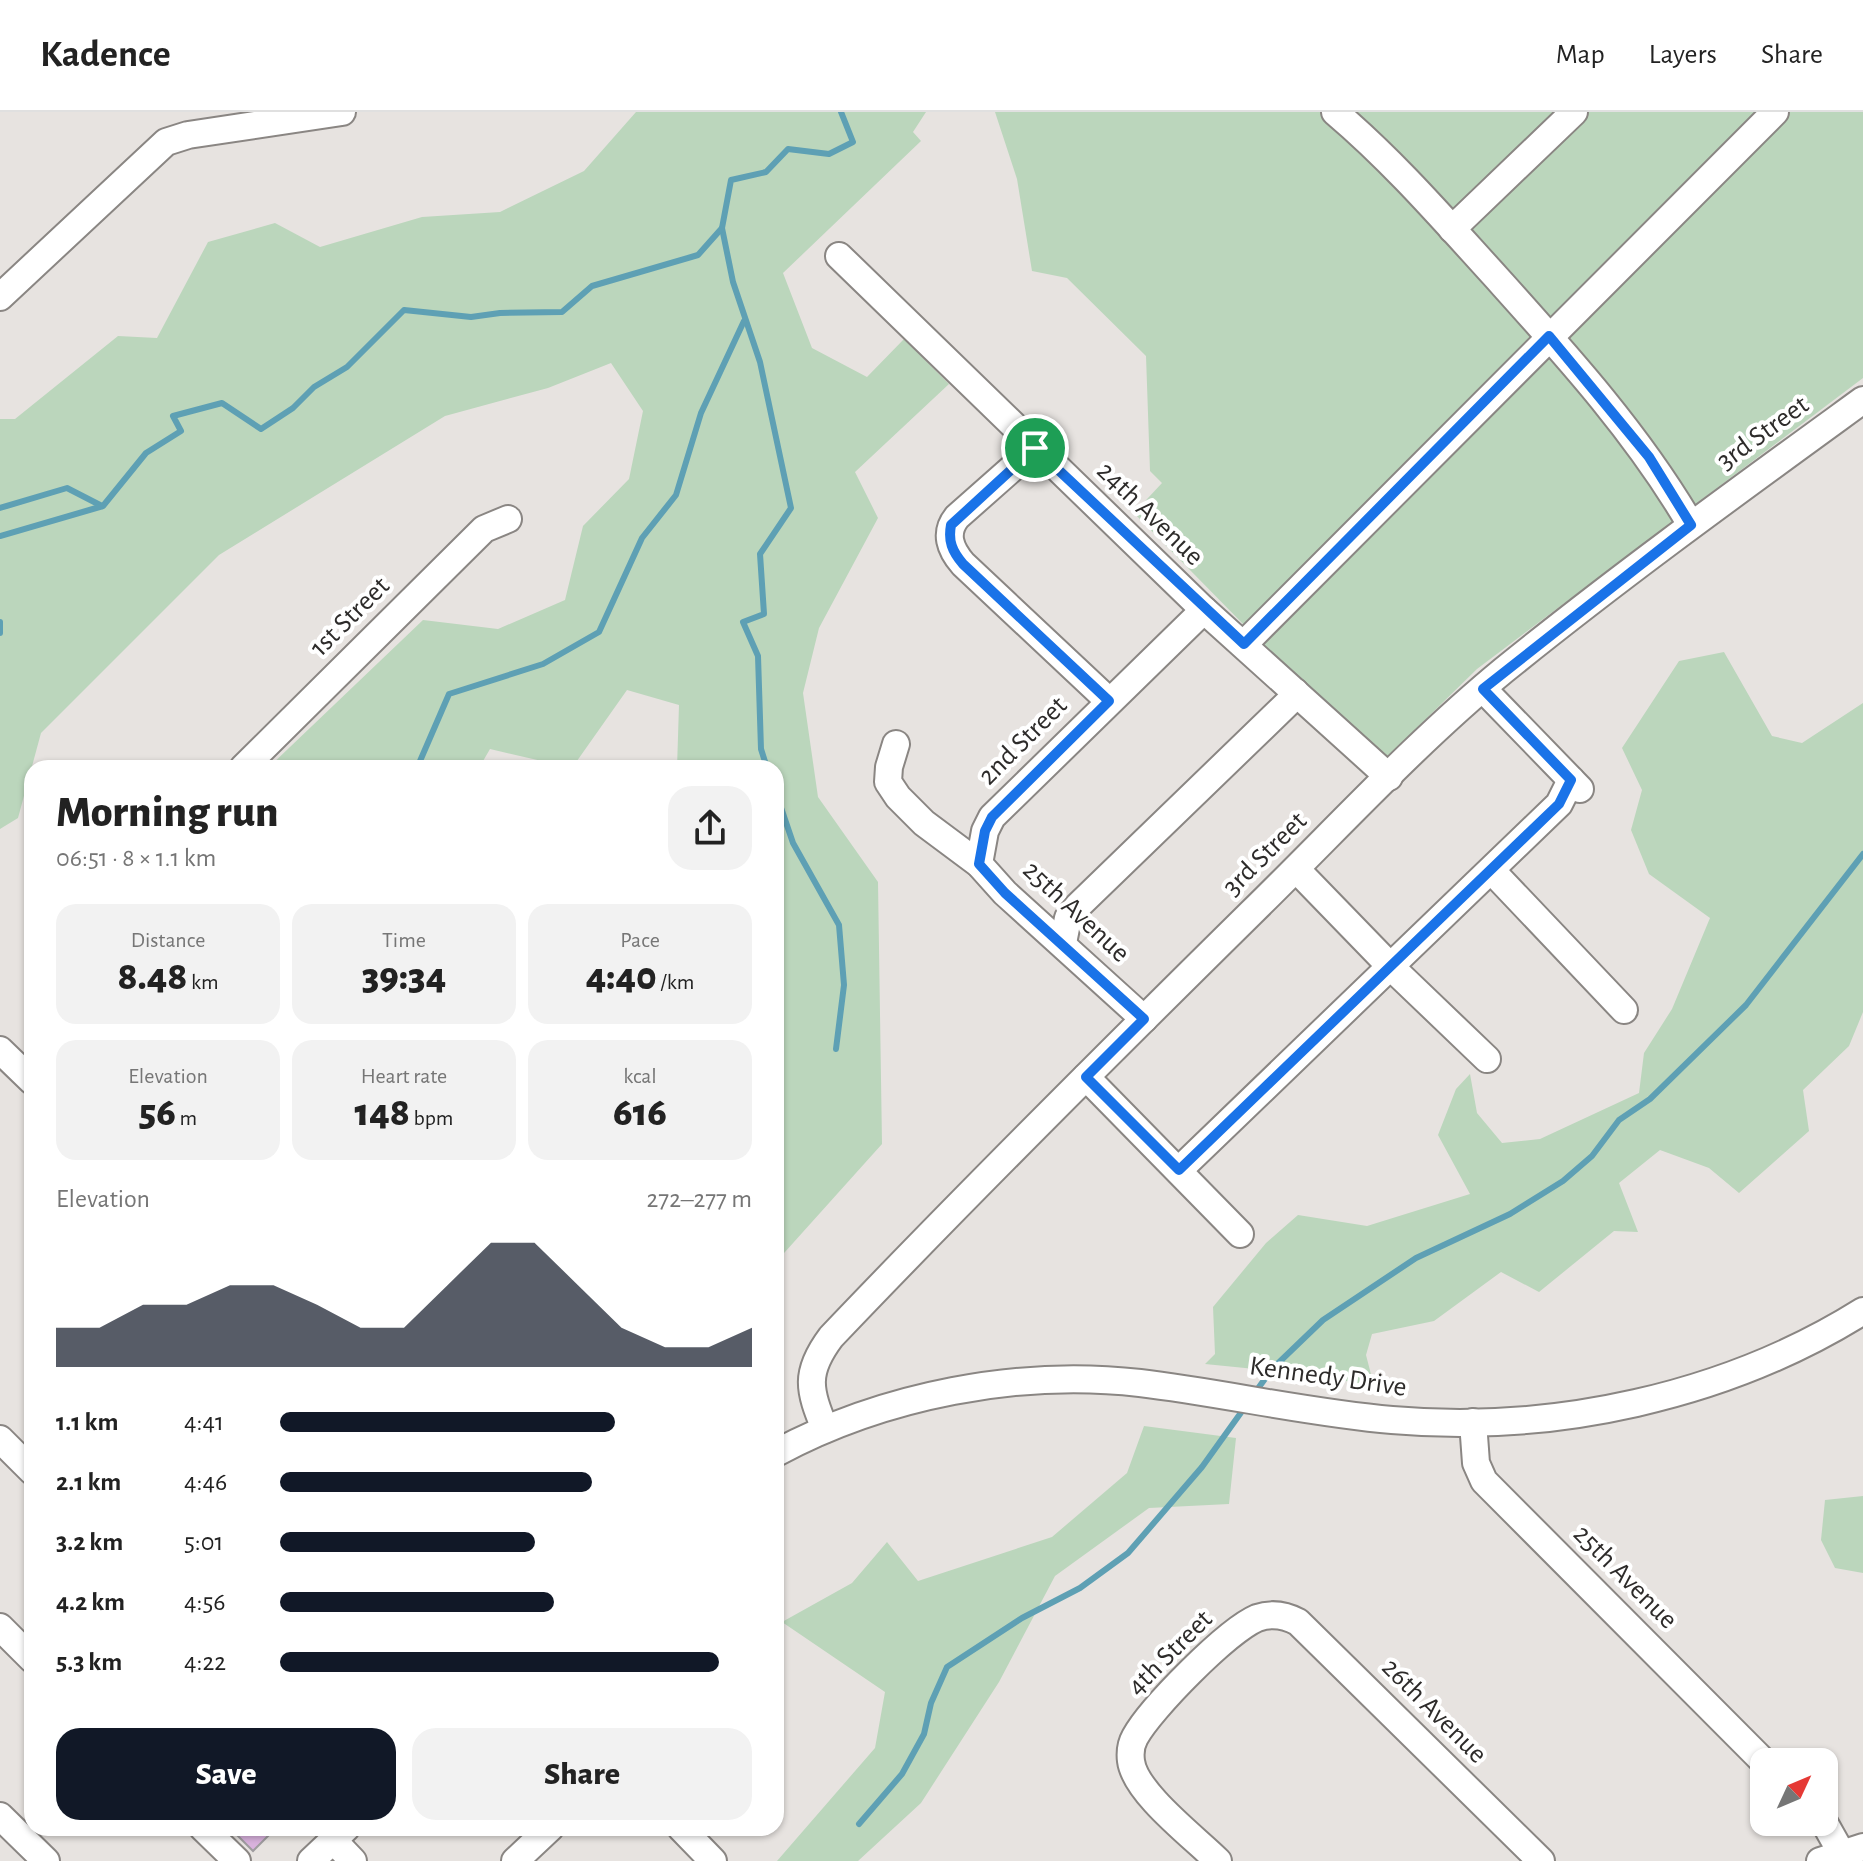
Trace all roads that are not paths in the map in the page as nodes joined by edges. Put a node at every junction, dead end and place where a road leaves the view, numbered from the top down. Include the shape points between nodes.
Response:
1 (342, 112) edge
2 (1335, 112) edge
3 (1574, 112) edge
4 (1775, 112) edge
5 (1452, 229) junction
6 (839, 256) dead end
7 (0, 297) edge
8 (1549, 336) junction
9 (1863, 400) edge
10 (1035, 448) junction
11 (508, 519) dead end
12 (1691, 525) junction
13 (1204, 610) junction
14 (1244, 644) junction
15 (1483, 689) junction
16 (1295, 692) junction
17 (1109, 701) junction
18 (896, 744) dead end
19 (251, 760) edge
20 (1389, 777) junction
21 (979, 864) junction
22 (1296, 869) junction
23 (1492, 871) junction
24 (1063, 943) junction
25 (1392, 968) junction
26 (1624, 1010) dead end
27 (1144, 1019) junction
28 (0, 1050) edge
29 (1487, 1059) dead end
30 (24, 1073) edge
31 (1086, 1077) junction
32 (1179, 1170) junction
33 (1240, 1234) dead end
34 (1863, 1311) edge
35 (1473, 1422) junction
36 (825, 1429) junction
37 (0, 1439) edge
38 (784, 1449) edge
39 (24, 1463) edge
40 (1277, 1615) joint
41 (0, 1627) edge
42 (24, 1651) edge
43 (1750, 1748) edge
44 (0, 1816) edge
45 (211, 1836) edge
46 (337, 1836) edge
47 (340, 1836) edge
48 (544, 1836) edge
49 (689, 1836) edge
50 (1832, 1836) edge
51 (1842, 1854) edge
52 (528, 1857) edge
53 (46, 1861) edge
54 (237, 1861) edge
55 (311, 1861) edge
56 (353, 1861) edge
57 (713, 1861) edge
58 (1218, 1861) edge
59 (1541, 1861) edge

1 - 7 street via 166,142
2 - 5 street via 1370,141
3 - 5 street
4 - 8 street
5 - 8 street
6 - 10 street, 24th Avenue
8 - 12 street via 1649,457
8 - 14 street
9 - 12 street, 3rd Street
10 - 13 street, 24th Avenue
10 - 17 street via 957,517 949,536 955,555
11 - 19 street, 1st Street via 484,529
12 - 15 street, 3rd Street
13 - 14 street, 24th Avenue
13 - 17 street, 2nd Street
14 - 16 street, 24th Avenue
15 - 20 street, 3rd Street
15 - 23 street via 1576,785
16 - 20 street, 24th Avenue
16 - 24 street via 1079,905 1068,918
17 - 21 street, 2nd Street via 992,817
18 - 21 street, 25th Avenue via 890,789 924,823
20 - 22 street, 3rd Street
21 - 24 street, 25th Avenue
22 - 25 street
22 - 27 street, 3rd Street
23 - 25 street
23 - 26 street
24 - 27 street, 25th Avenue
25 - 29 street
25 - 32 street
27 - 31 street, 3rd Street
28 - 30 street
31 - 32 street
31 - 36 street, 3rd Street via 949,1213 820,1353 811,1387
32 - 33 street
34 - 35 street, Kennedy Drive via 1773,1357 1689,1389 1584,1413
35 - 36 street, Kennedy Drive via 1382,1419 1085,1380 959,1391
35 - 43 street, 25th Avenue via 1476,1463 1484,1481
36 - 38 street, Kennedy Drive
37 - 39 street
40 - 58 street, 4th Street via 1254,1619 1205,1658 1145,1723 1131,1747 1134,1772 1150,1795
40 - 59 street, 26th Avenue via 1298,1622
41 - 42 street
44 - 53 street
45 - 54 street
46 - 55 street
47 - 56 street
48 - 52 street
49 - 57 street
50 - 51 street

